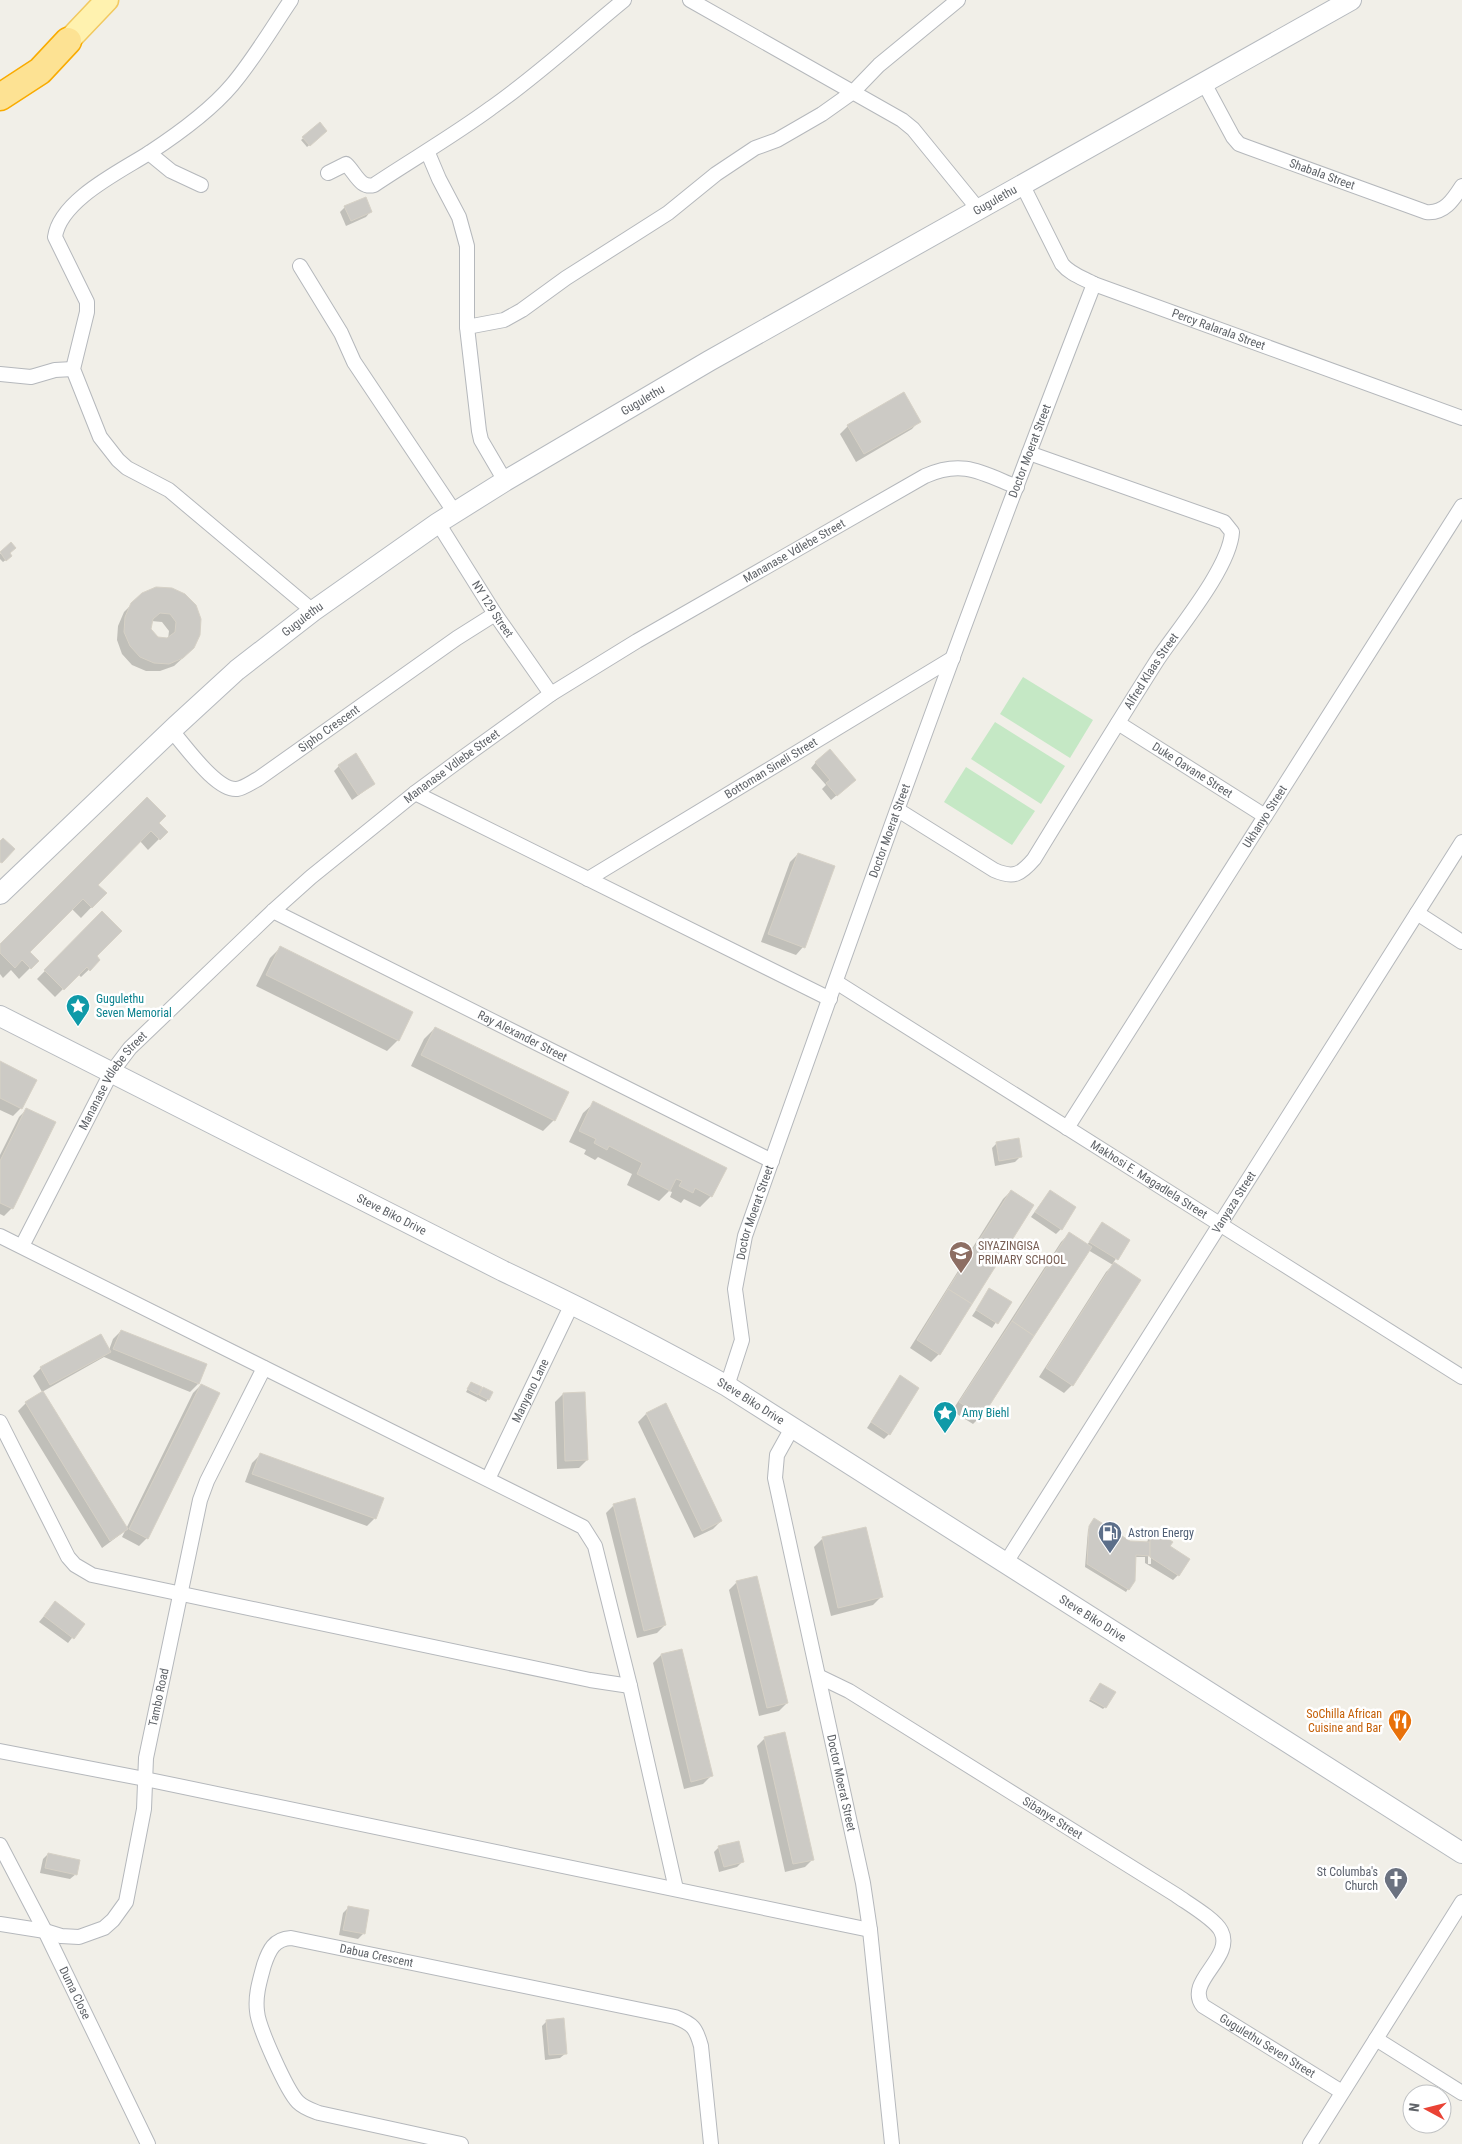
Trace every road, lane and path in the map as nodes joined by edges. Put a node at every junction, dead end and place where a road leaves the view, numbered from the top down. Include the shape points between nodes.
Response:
1 (107, 0) edge
2 (291, 0) edge
3 (624, 0) edge
4 (690, 0) edge
5 (958, 0) edge
6 (1350, 0) edge
7 (68, 42) junction
8 (0, 76) edge
9 (1204, 83) junction
10 (853, 92) junction
11 (0, 97) edge
12 (428, 152) junction
13 (149, 153) junction
14 (328, 173) dead end
15 (1022, 184) junction
16 (200, 185) dead end
17 (1462, 186) edge
18 (979, 210) junction
19 (300, 266) dead end
20 (1094, 284) junction
21 (467, 327) junction
22 (73, 369) junction
23 (0, 374) edge
24 (1462, 418) edge
25 (1029, 453) junction
26 (505, 481) junction
27 (1017, 487) junction
28 (1462, 506) edge
29 (447, 518) junction
30 (313, 611) junction
31 (495, 614) junction
32 (953, 658) junction
33 (551, 694) junction
34 (1118, 723) junction
35 (171, 730) junction
36 (415, 793) junction
37 (898, 810) junction
38 (1265, 816) junction
39 (1462, 842) edge
40 (588, 879) junction
41 (0, 894) edge
42 (273, 911) junction
43 (1417, 913) junction
44 (1462, 942) edge
45 (836, 982) junction
46 (830, 999) junction
47 (0, 1016) edge
48 (111, 1073) junction
49 (1068, 1128) junction
50 (772, 1161) junction
51 (1220, 1224) junction
52 (0, 1236) edge
53 (22, 1246) junction
54 (572, 1304) junction
55 (264, 1368) junction
56 (1462, 1377) edge
57 (727, 1386) junction
58 (0, 1422) edge
59 (792, 1428) junction
60 (488, 1479) junction
61 (1005, 1564) junction
62 (180, 1593) junction
63 (820, 1677) junction
64 (630, 1686) junction
65 (0, 1751) edge
66 (145, 1779) junction
67 (0, 1845) edge
68 (1460, 1846) edge
69 (676, 1889) junction
70 (1462, 1902) edge
71 (0, 1924) edge
72 (870, 1930) junction
73 (44, 1931) junction
74 (1198, 1995) joint
75 (1376, 2039) junction
76 (1342, 2092) junction
77 (1462, 2093) edge
78 (896, 2142) edge
79 (148, 2144) edge
80 (461, 2144) edge
81 (711, 2144) edge
82 (1310, 2144) edge

1 - 7 main road
2 - 13 street via 228,89
3 - 12 street via 509,95
4 - 10 street
5 - 10 street via 879,65
6 - 9 main road, Gugulethu
7 - 8 highway
7 - 11 highway via 40,71
9 - 15 main road, Gugulethu
9 - 17 street, Shabala Street via 1230,132 1243,146 1426,212 1440,211 1447,206
10 - 18 street via 912,129
10 - 21 street via 815,118 755,148 716,174 668,213 522,310 504,320
12 - 14 street via 371,186 363,184 346,164
12 - 21 street via 464,231 467,246
13 - 16 street via 166,168
13 - 22 street via 122,168 85,196 64,214 56,230 55,237 87,302 88,312
15 - 18 main road, Gugulethu
15 - 20 street, Percy Ralarala Street via 1062,264
18 - 26 main road, Gugulethu
19 - 29 street, NY 129 Street
20 - 24 street, Percy Ralarala Street
20 - 25 street, Doctor Moerat Street
21 - 26 street via 478,431
22 - 23 street via 31,377
22 - 30 street via 100,437 118,460 169,490
25 - 27 street, Doctor Moerat Street
25 - 34 street, Alfred Klaas Street via 1224,522 1232,532 1219,570
26 - 29 main road, Gugulethu
27 - 32 street, Doctor Moerat Street
27 - 33 street, Mananase Vdlebe Street via 964,468 940,469 637,641
28 - 38 street, Ukhanyo Street
29 - 30 main road, Gugulethu
29 - 31 street, NY 129 Street
30 - 35 main road, Gugulethu via 238,670
31 - 33 street, NY 129 Street
31 - 35 street, Sipho Crescent via 241,788 228,788 215,780
32 - 37 street, Doctor Moerat Street
32 - 40 street, Bottoman Sineli Street
33 - 36 street, Mananase Vdlebe Street
34 - 37 street, Alfred Klaas Street via 1034,859 1015,874 1005,875 994,870
34 - 38 street, Duke Qavane Street
35 - 41 main road, Gugulethu
36 - 40 street
36 - 42 street, Mananase Vdlebe Street
37 - 45 street, Doctor Moerat Street
38 - 49 street, Ukhanyo Street
39 - 43 street, Vanyaza Street
40 - 46 street
42 - 48 street, Mananase Vdlebe Street via 143,1035
42 - 50 street, Ray Alexander Street
43 - 44 street
43 - 51 street, Vanyaza Street
45 - 46 street, Doctor Moerat Street
45 - 49 street, Makhosi E. Magadlela Street
46 - 50 street, Doctor Moerat Street
47 - 48 main road, Steve Biko Drive
48 - 53 street, Mananase Vdlebe Street
48 - 54 main road, Steve Biko Drive
49 - 51 street, Makhosi E. Magadlela Street
50 - 57 street, Doctor Moerat Street via 745,1236 735,1289 742,1340
51 - 56 street, Makhosi E. Magadlela Street
51 - 61 street, Vanyaza Street
52 - 53 street
53 - 55 street
54 - 57 main road, Steve Biko Drive
54 - 60 street, Manyano Lane
55 - 60 street
55 - 62 street, Tambo Road via 207,1481
57 - 59 main road, Steve Biko Drive
58 - 62 street via 75,1565 92,1575
59 - 61 main road, Steve Biko Drive
59 - 63 street, Doctor Moerat Street via 777,1455 775,1478
60 - 64 street via 578,1524 590,1535
61 - 68 main road, Steve Biko Drive
62 - 64 street
62 - 66 street, Tambo Road via 146,1758
63 - 72 street, Doctor Moerat Street
63 - 74 street, Sibanye Street via 866,1701 1176,1894 1212,1922 1221,1931 1223,1946
64 - 69 street
65 - 66 street
66 - 69 street
66 - 73 street, Tambo Road via 144,1809 126,1902 113,1920 93,1934 70,1937
67 - 73 street, Duma Close
69 - 72 street
70 - 75 street
71 - 73 street, Tambo Road
72 - 78 street, Doctor Moerat Street
73 - 79 street, Duma Close
74 - 76 street, Gugulethu Seven Street via 1199,2002 1209,2010
75 - 76 street
75 - 77 street
76 - 82 street
80 - 81 street, Dabua Crescent via 319,2113 297,2101 267,2045 257,2013 256,1997 261,1976 269,1952 278,1940 291,1938 391,1957 688,2022 696,2030 701,2046

